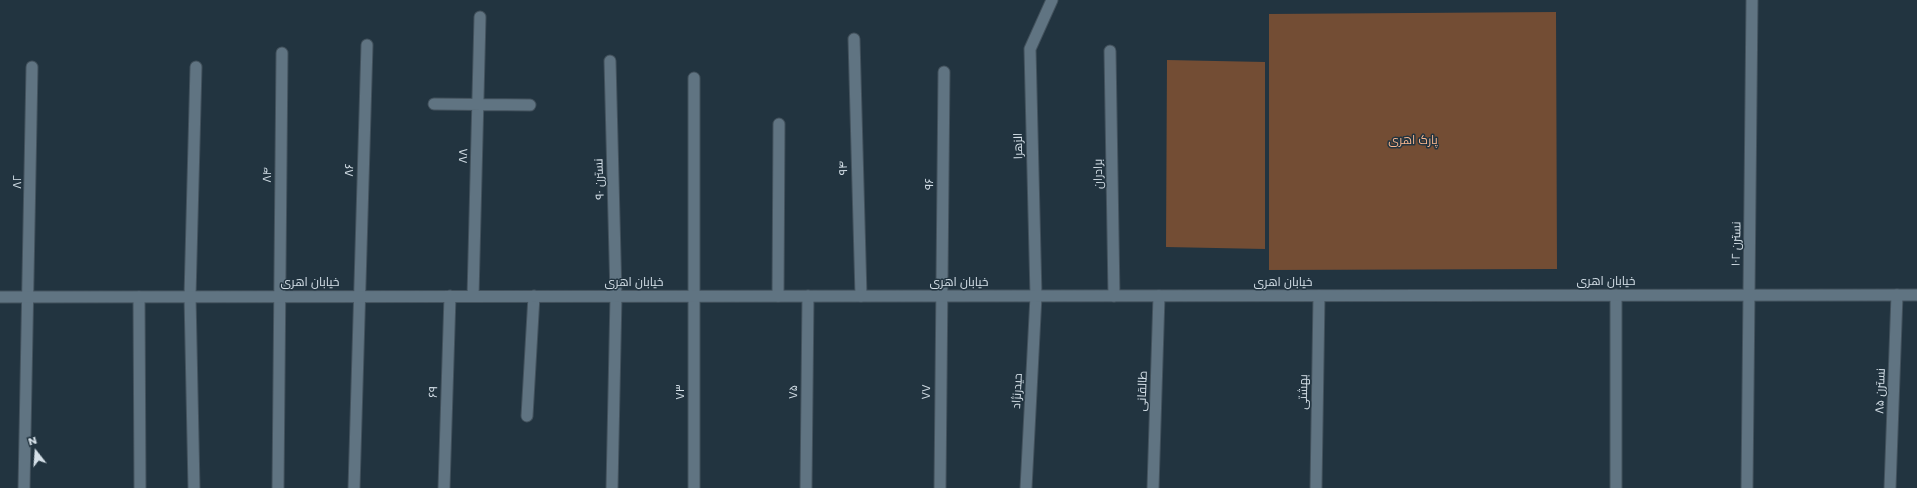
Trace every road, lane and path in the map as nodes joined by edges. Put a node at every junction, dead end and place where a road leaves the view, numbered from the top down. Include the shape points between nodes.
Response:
1 (1052, 0) edge
2 (1752, 0) edge
3 (480, 17) dead end
4 (854, 39) dead end
5 (367, 45) dead end
6 (1110, 51) dead end
7 (282, 53) dead end
8 (610, 61) dead end
9 (32, 67) dead end
10 (196, 67) dead end
11 (944, 72) dead end
12 (694, 78) dead end
13 (434, 104) dead end
14 (479, 104) junction
15 (530, 105) dead end
16 (779, 124) dead end
17 (1616, 295) junction
18 (1749, 295) junction
19 (1897, 295) junction
20 (1917, 295) edge
21 (29, 296) junction
22 (190, 296) junction
23 (359, 296) junction
24 (450, 296) junction
25 (473, 296) junction
26 (534, 296) junction
27 (616, 296) junction
28 (695, 296) junction
29 (778, 296) junction
30 (808, 296) junction
31 (861, 296) junction
32 (941, 296) junction
33 (1036, 296) junction
34 (1114, 296) junction
35 (1160, 296) junction
36 (1319, 296) junction
37 (0, 297) edge
38 (139, 297) junction
39 (280, 297) junction
40 (527, 416) dead end
41 (24, 488) edge
42 (140, 488) edge
43 (194, 488) edge
44 (278, 488) edge
45 (354, 488) edge
46 (444, 488) edge
47 (612, 488) edge
48 (694, 488) edge
49 (806, 488) edge
50 (940, 488) edge
51 (1026, 488) edge
52 (1153, 488) edge
53 (1316, 488) edge
54 (1616, 488) edge
55 (1747, 488) edge
56 (1890, 488) edge

1 - 33 street, الزهرا via 1030,49
2 - 18 street, نسترن ۱۰۲
3 - 14 street, ۸۸
4 - 31 street, ۹۴
5 - 23 street, ۸۶
6 - 34 street, برادران
7 - 39 street, ۸۴
8 - 27 street, نسترن ۹۰
9 - 21 street, ۸۲
10 - 22 street
11 - 32 street, ۹۶
12 - 28 street, ۷۳
13 - 14 street
14 - 15 street
14 - 25 street, ۸۸
16 - 29 street
17 - 18 street, خیابان اهری
17 - 36 street, خیابان اهری
17 - 54 street
18 - 19 street, خیابان اهری
18 - 55 street, نسترن ۱۰۲
19 - 20 street, خیابان اهری
19 - 56 street, نسترن ۸۵
21 - 37 street, خیابان اهری
21 - 38 street, خیابان اهری
21 - 41 street, ۸۲
22 - 38 street, خیابان اهری
22 - 39 street, خیابان اهری
22 - 43 street
23 - 24 street, خیابان اهری
23 - 39 street, خیابان اهری
23 - 45 street, ۸۶
24 - 25 street, خیابان اهری
24 - 46 street, ۶۹
25 - 26 street, خیابان اهری
26 - 27 street, خیابان اهری
26 - 40 street
27 - 28 street, خیابان اهری
27 - 47 street, نسترن ۹۰
28 - 29 street, خیابان اهری
28 - 48 street, ۷۳
29 - 30 street, خیابان اهری
30 - 31 street, خیابان اهری
30 - 49 street, ۷۵
31 - 32 street, خیابان اهری
32 - 33 street, خیابان اهری
32 - 50 street, ۷۷
33 - 34 street, خیابان اهری
33 - 51 street, حیدرنژاد
34 - 35 street, خیابان اهری
35 - 36 street, خیابان اهری
35 - 52 street, طالقانی
36 - 53 street, بهشتی
38 - 42 street
39 - 44 street, ۸۴

